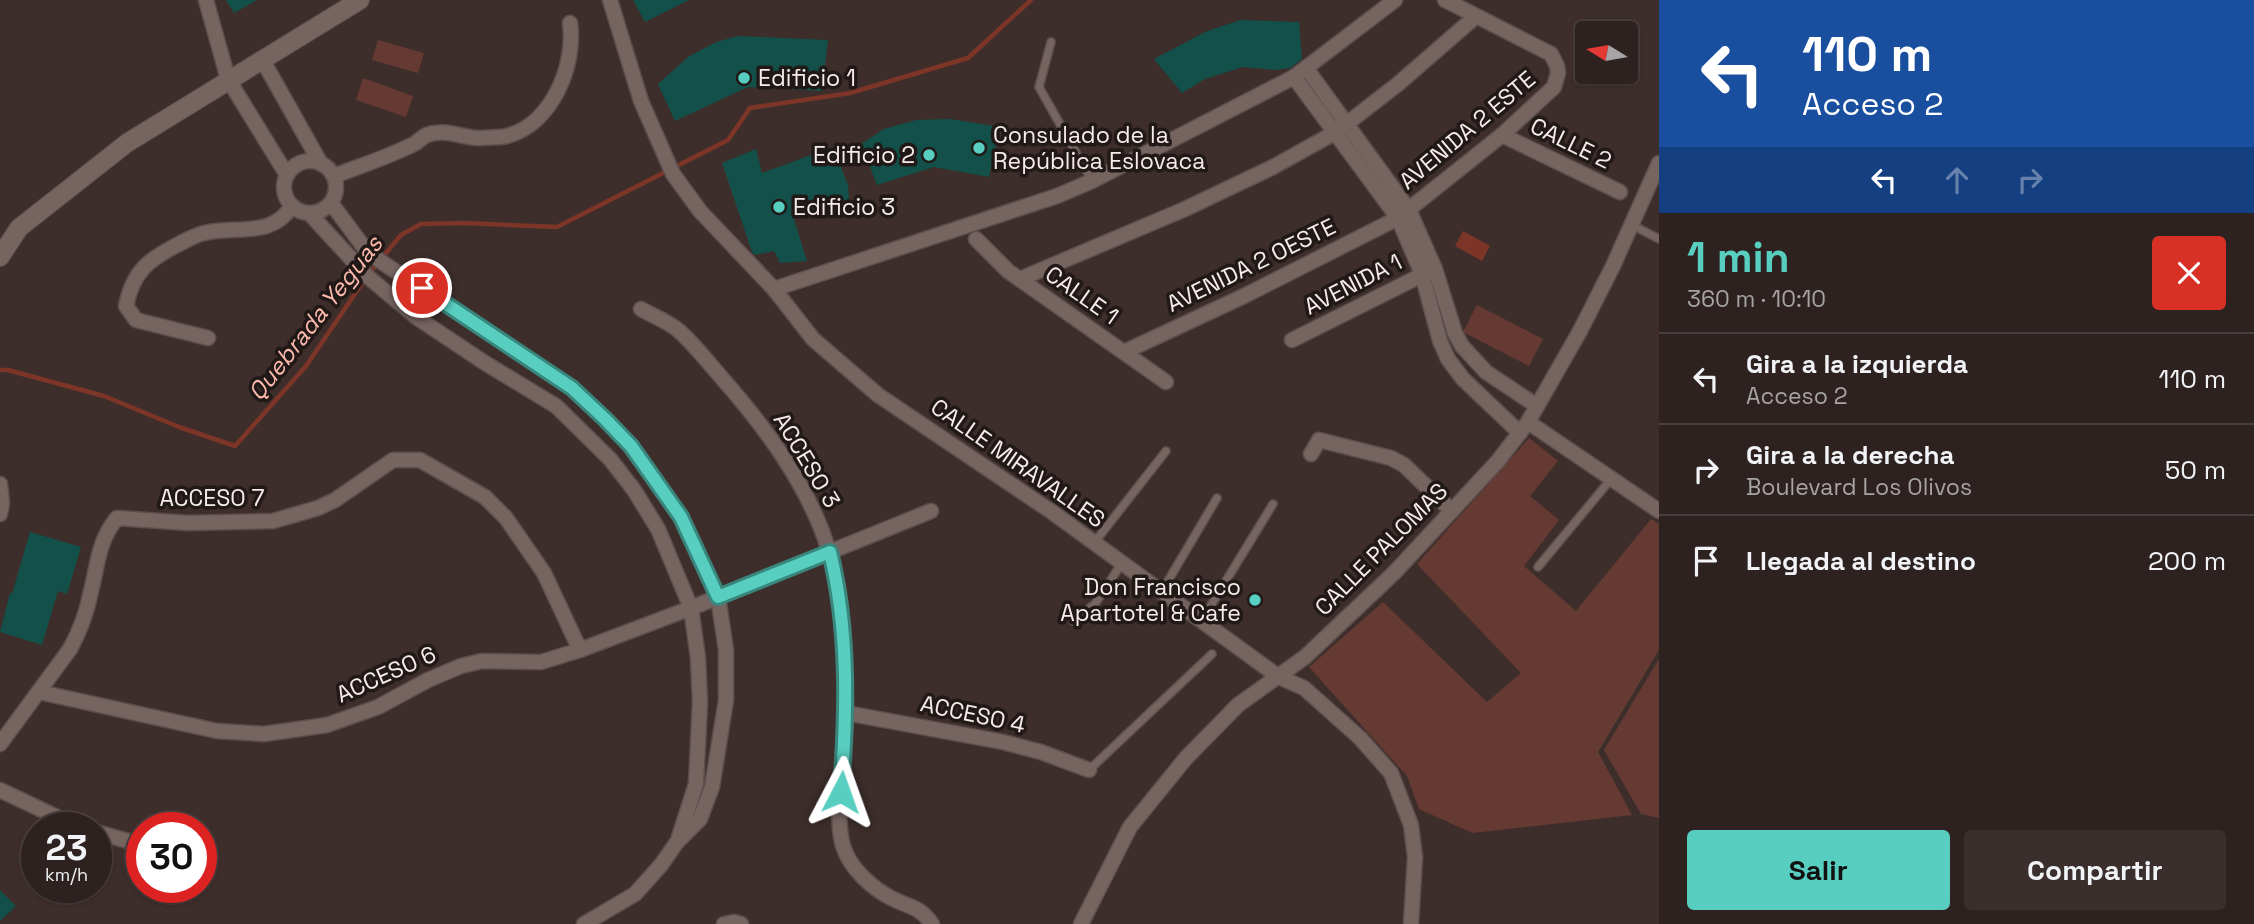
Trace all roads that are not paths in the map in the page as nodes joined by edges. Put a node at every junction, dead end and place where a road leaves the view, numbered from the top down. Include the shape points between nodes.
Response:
1 (206, 0) edge
2 (360, 0) edge
3 (610, 0) edge
4 (1395, 0) edge
5 (1445, 0) edge
6 (1475, 17) junction
7 (570, 23) dead end
8 (1051, 42) dead end
9 (262, 59) junction
10 (1300, 73) junction
11 (228, 79) junction
12 (1342, 128) junction
13 (1502, 135) junction
14 (1659, 163) edge
15 (321, 164) junction
16 (287, 175) junction
17 (334, 176) junction
18 (1092, 181) junction
19 (1620, 192) dead end
20 (331, 203) junction
21 (292, 206) junction
22 (310, 214) junction
23 (1403, 214) junction
24 (1632, 225) junction
25 (975, 239) dead end
26 (1659, 239) edge
27 (0, 257) edge
28 (1428, 271) junction
29 (1020, 279) junction
30 (774, 289) junction
31 (641, 309) dead end
32 (208, 338) dead end
33 (1292, 340) dead end
34 (1124, 352) junction
35 (544, 371) junction
36 (1166, 382) dead end
37 (526, 388) junction
38 (1537, 405) junction
39 (1524, 428) junction
40 (1166, 451) dead end
41 (1311, 454) dead end
42 (1611, 479) junction
43 (0, 484) edge
44 (1216, 498) dead end
45 (1273, 504) dead end
46 (1452, 510) junction
47 (931, 511) dead end
48 (1659, 511) edge
49 (0, 514) edge
50 (1094, 543) junction
51 (830, 552) junction
52 (1122, 563) junction
53 (1538, 567) dead end
54 (1162, 592) junction
55 (705, 602) junction
56 (1073, 621) dead end
57 (1201, 621) junction
58 (580, 650) junction
59 (1212, 654) dead end
60 (1279, 677) junction
61 (38, 692) junction
62 (846, 713) junction
63 (0, 744) edge
64 (1089, 770) joint
65 (0, 790) edge
66 (46, 812) edge
67 (677, 842) junction
68 (584, 924) edge
69 (724, 924) edge
70 (741, 924) edge
71 (932, 924) edge
72 (1081, 924) edge
73 (1411, 924) edge

1 - 11 street
2 - 9 street
3 - 30 street, CALLE MIRAVALLES via 640,102 665,160 700,211
4 - 10 street
5 - 6 street
6 - 12 street
6 - 13 street, AVENIDA 2 ESTE via 1551,54 1557,66 1554,87
7 - 17 street via 571,45 559,90 535,120 520,130 476,138 427,135
8 - 18 lane via 1039,87
9 - 11 street
9 - 15 street
10 - 12 street
10 - 18 street
11 - 16 street
11 - 27 street via 127,143 19,228
12 - 23 street
12 - 29 street via 1185,209
13 - 19 street, CALLE 2
13 - 23 street, AVENIDA 2 ESTE
14 - 24 street, CALLE PALOMAS
15 - 16 street via 303,162
15 - 17 street
16 - 21 street via 284,186
17 - 20 street via 336,190
18 - 30 street
20 - 22 street
20 - 35 street via 380,261
21 - 22 street
21 - 32 street via 285,218 267,226 194,237 156,255 142,269 126,306 136,320
22 - 37 street via 368,276 416,317
23 - 28 street
23 - 34 street, AVENIDA 2 OESTE
24 - 26 lane
24 - 38 street, CALLE PALOMAS
25 - 29 street, CALLE 1
28 - 33 street, AVENIDA 1
28 - 38 street via 1462,346 1486,372
28 - 39 street via 1440,341 1448,359 1463,379
29 - 34 street, CALLE 1
30 - 50 street, CALLE MIRAVALLES via 813,339 878,394
31 - 51 street, ACCESO 3 via 676,328 762,426 816,513
34 - 36 street, CALLE 1
35 - 37 street
35 - 55 street via 572,388 631,446 681,517
37 - 55 street via 556,406 618,470
38 - 39 street, CALLE PALOMAS
39 - 42 street
39 - 46 street, CALLE PALOMAS
40 - 50 lane
41 - 46 street via 1319,440 1391,458
42 - 48 street
42 - 53 lane
43 - 49 street
44 - 54 lane
45 - 57 lane
46 - 60 street, CALLE PALOMAS via 1394,573
47 - 51 street, ACCESO 6
50 - 52 street, CALLE MIRAVALLES
51 - 55 street, ACCESO 6
51 - 62 street, ACCESO 3 via 844,644
52 - 54 street, CALLE MIRAVALLES
52 - 56 lane via 1094,604
54 - 57 street, CALLE MIRAVALLES
55 - 58 street, ACCESO 6
55 - 67 street via 698,658 695,784
55 - 67 street via 726,650 726,700 712,787 700,819
57 - 60 street, CALLE MIRAVALLES
58 - 61 street, ACCESO 6 via 541,662 482,661 461,666 378,707 327,725 264,734 217,731
58 - 61 street, ACCESO 7 via 544,573 485,496 420,460 393,460 335,500 274,521 188,523 117,518 106,531 79,632
59 - 64 lane
60 - 72 street, CALLE PALOMAS via 1238,705 1186,758 1130,827
60 - 73 street, CALLE MIRAVALLES via 1304,688 1360,738 1391,774 1411,825 1415,857
61 - 63 street, ACCESO 7
62 - 64 street, ACCESO 4 via 1003,742
62 - 71 street, ACCESO 3 via 840,827 844,849 860,875 881,893 915,906
65 - 66 street
67 - 68 street via 635,894
69 - 70 street

